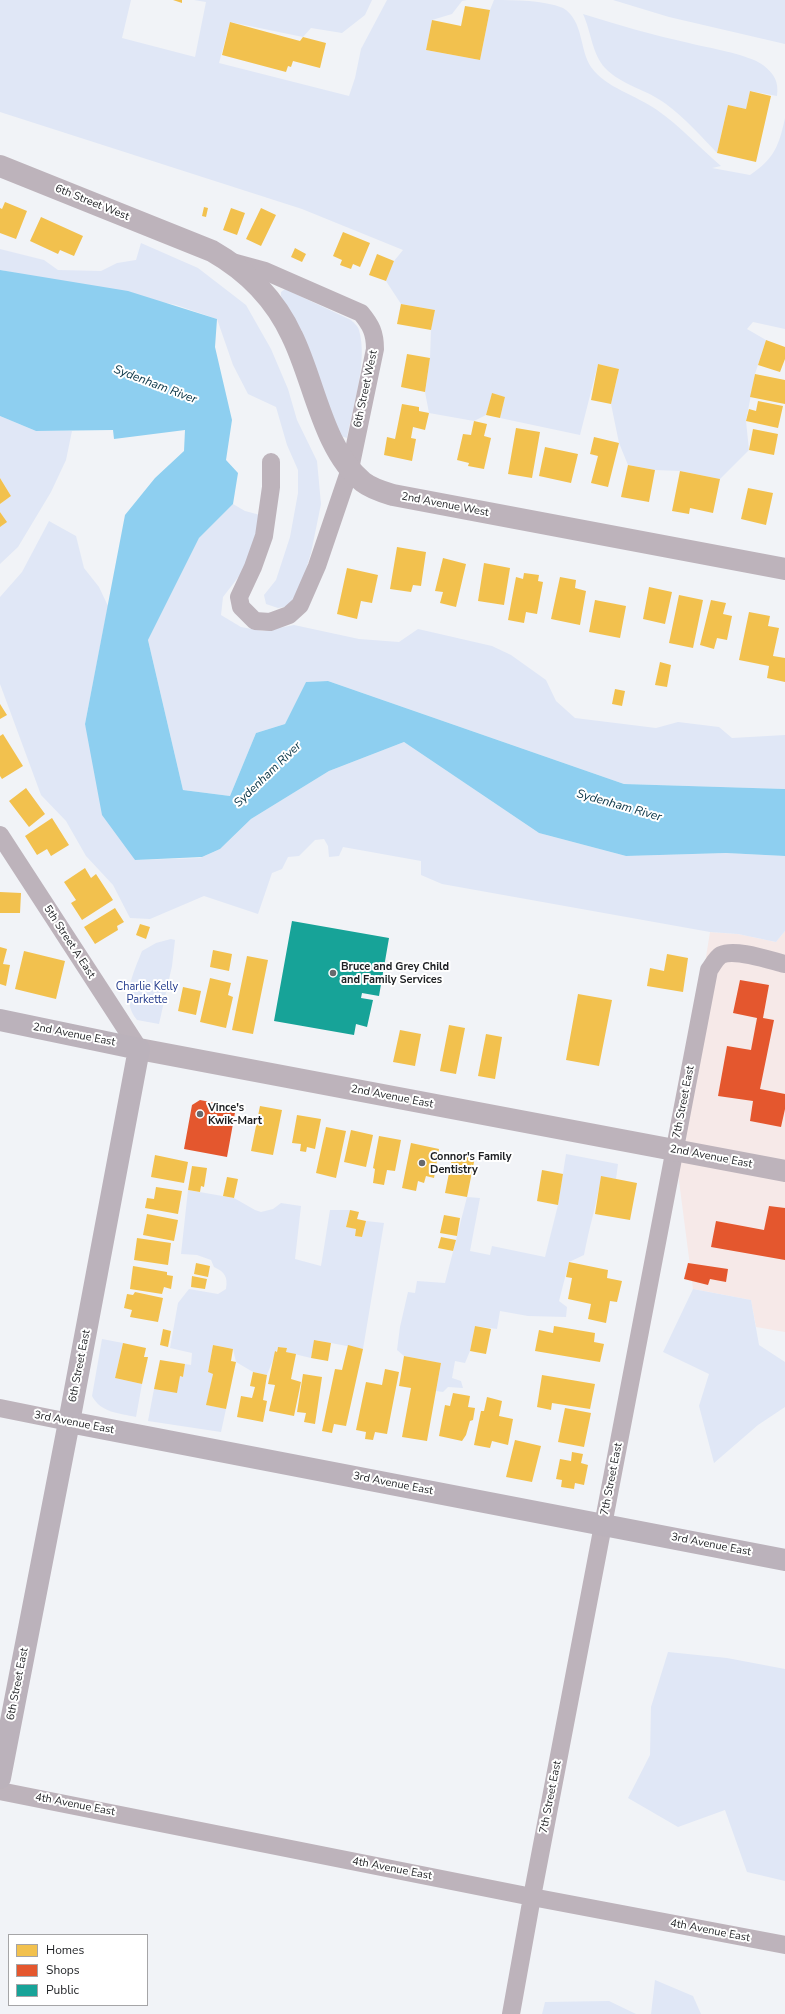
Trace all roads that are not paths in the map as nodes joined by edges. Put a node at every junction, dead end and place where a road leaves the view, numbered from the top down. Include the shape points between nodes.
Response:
1 (0, 166) edge
2 (232, 262) junction
3 (271, 462) dead end
4 (350, 469) junction
5 (785, 569) edge
6 (0, 835) edge
7 (785, 964) edge
8 (0, 1020) edge
9 (139, 1049) junction
10 (675, 1150) junction
11 (785, 1171) edge
12 (0, 1408) edge
13 (69, 1422) junction
14 (604, 1524) junction
15 (785, 1560) edge
16 (0, 1778) edge
17 (0, 1791) edge
18 (532, 1897) junction
19 (785, 1945) edge
20 (511, 2014) edge

1 - 2 street, 6th Street West via 212,251
2 - 4 street, 2nd Avenue West via 254,281 270,300 292,335 333,443
2 - 4 street, 6th Street West via 265,271 300,286 361,313 370,323 375,336 375,349
3 - 4 street, 6th Street West via 271,487 264,536 239,597 241,607 255,621 270,622 289,615 300,605 320,558
4 - 5 street, 2nd Avenue West via 363,482 393,495
6 - 9 street, 5th Street A East
7 - 10 street, 7th Street East via 728,953 719,956 709,970
8 - 9 main road, 2nd Avenue East
9 - 10 street, 2nd Avenue East
9 - 13 main road, 6th Street East
10 - 11 street, 2nd Avenue East
10 - 14 street, 7th Street East
12 - 13 street, 3rd Avenue East
13 - 14 main road, 3rd Avenue East
13 - 16 main road, 6th Street East
14 - 15 main road, 3rd Avenue East
14 - 18 street, 7th Street East
17 - 18 street, 4th Avenue East
18 - 19 street, 4th Avenue East
18 - 20 street, 7th Street East

